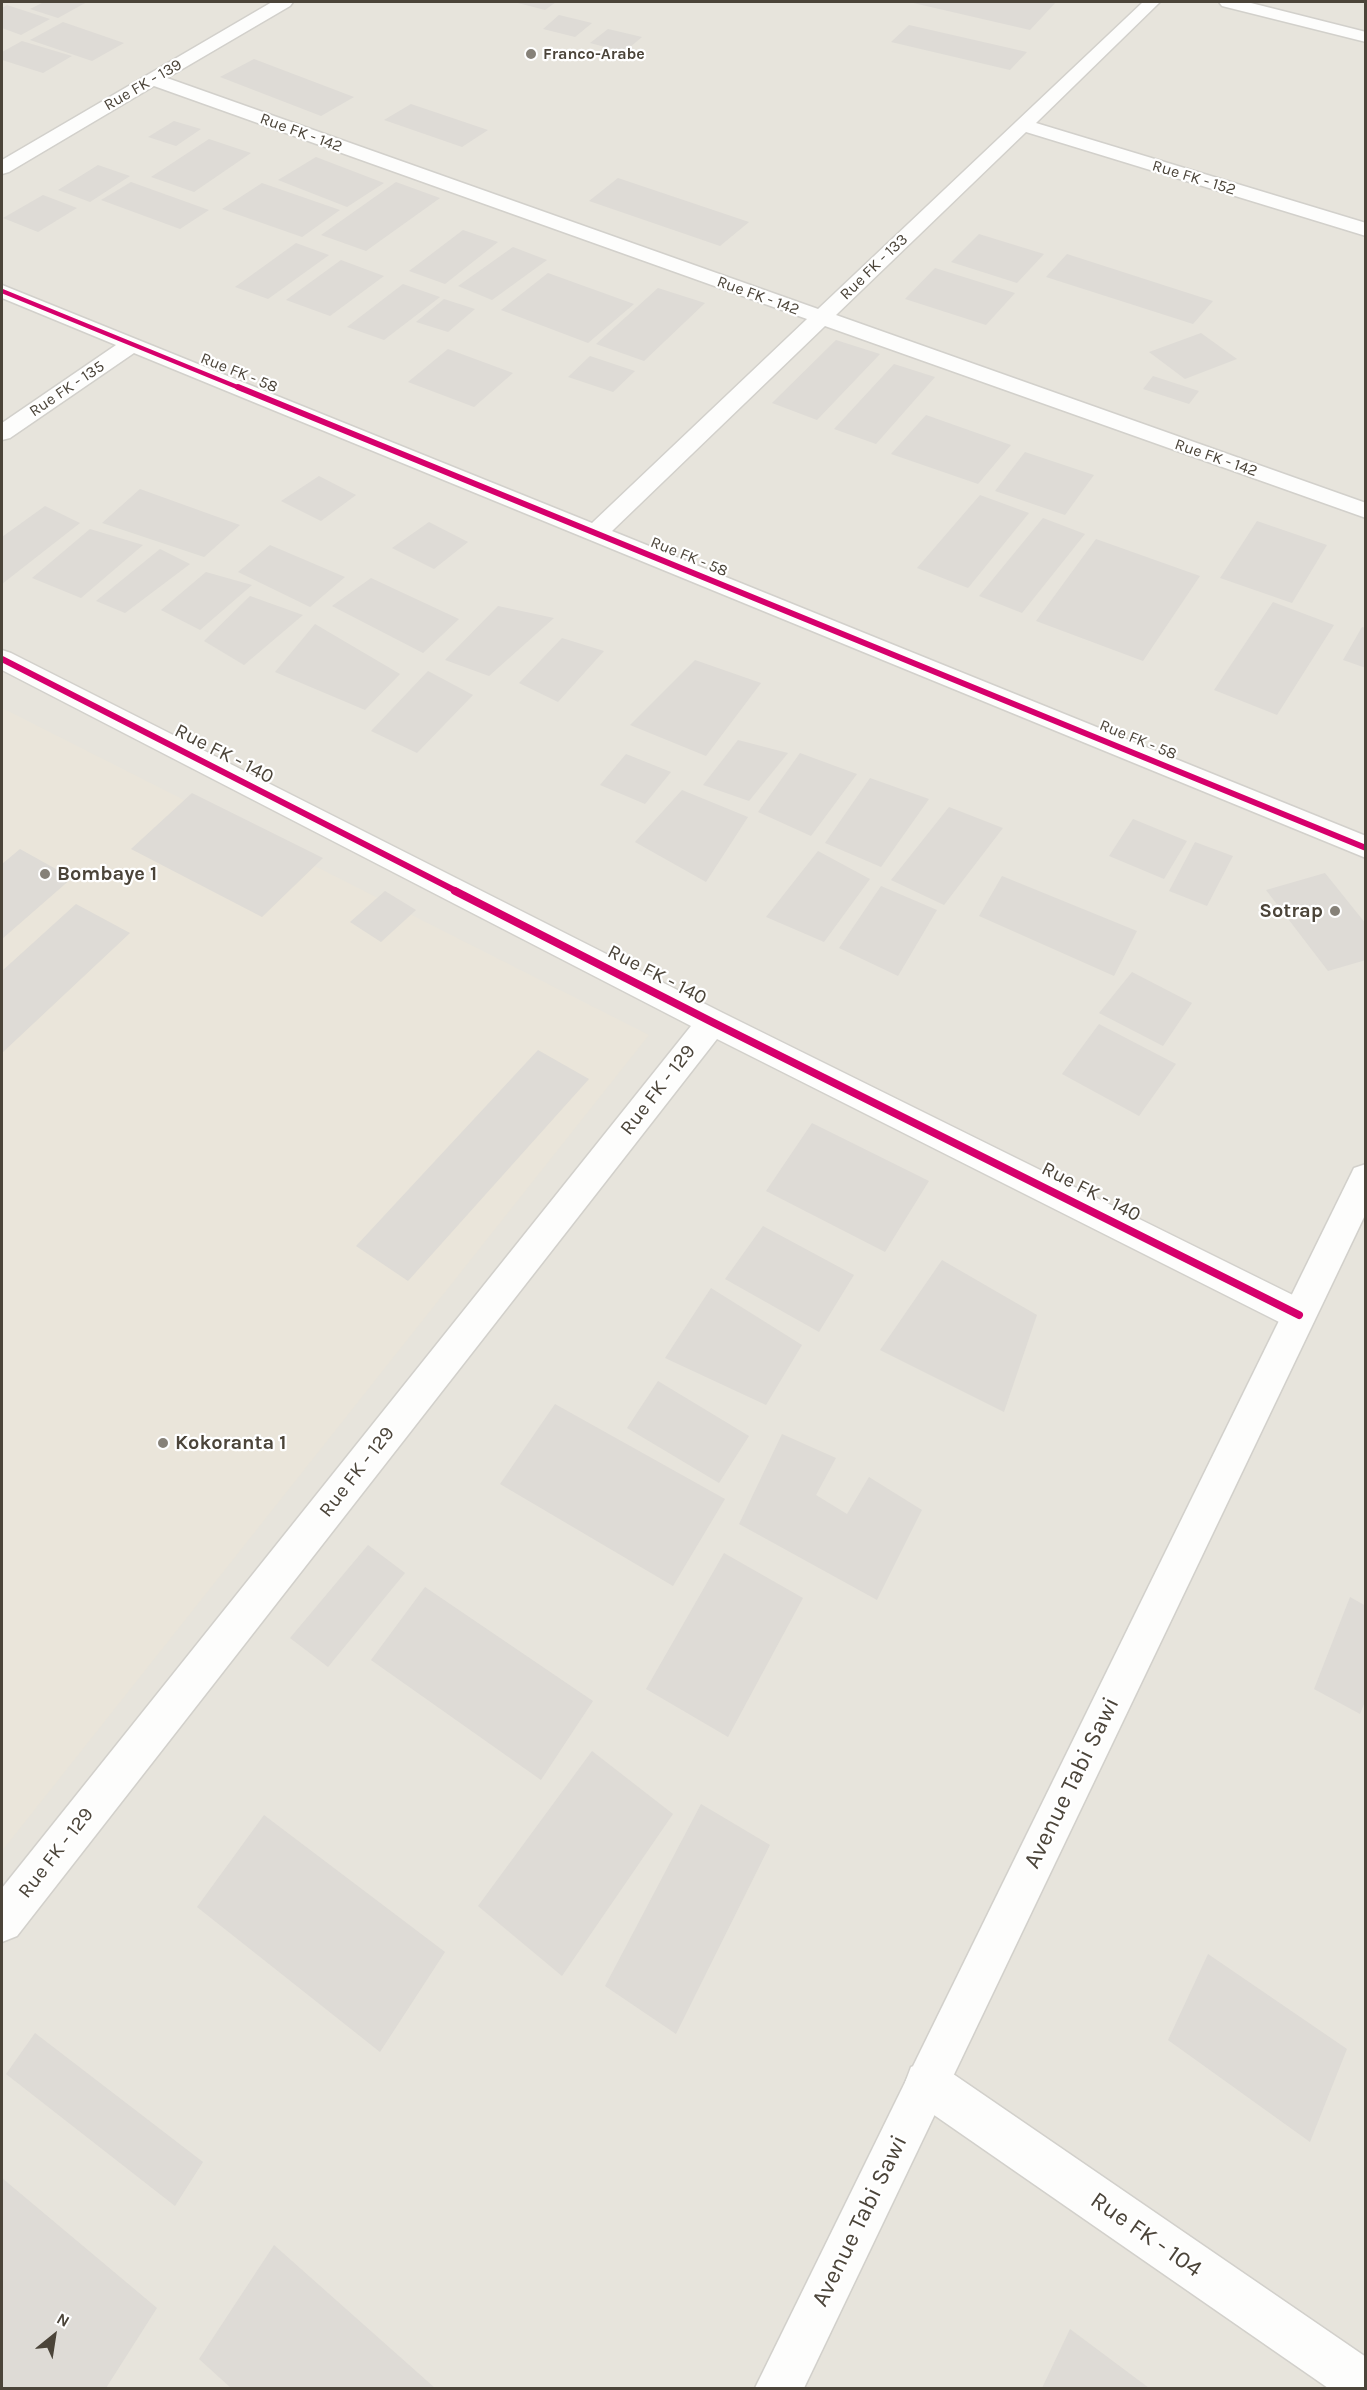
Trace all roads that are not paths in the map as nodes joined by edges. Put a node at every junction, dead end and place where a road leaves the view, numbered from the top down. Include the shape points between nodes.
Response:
1 (284, 2) edge
2 (1152, 2) edge
3 (1228, 2) edge
4 (1365, 37) edge
5 (152, 79) junction
6 (1022, 126) junction
7 (2, 168) edge
8 (1365, 230) edge
9 (2, 291) edge
10 (820, 318) junction
11 (132, 344) junction
12 (2, 433) edge
13 (1365, 511) edge
14 (595, 533) junction
15 (2, 659) edge
16 (1365, 848) edge
17 (712, 1022) junction
18 (1365, 1178) edge
19 (1299, 1315) junction
20 (2, 1921) edge
21 (927, 2083) junction
22 (1365, 2386) edge
23 (779, 2388) edge

1 - 5 street, Rue FK - 139
2 - 6 street, Rue FK - 133
3 - 4 street
5 - 7 street, Rue FK - 139
5 - 10 street, Rue FK - 142
6 - 8 street, Rue FK - 152
6 - 10 street, Rue FK - 133
9 - 11 street, Rue FK - 58
10 - 13 street, Rue FK - 142
10 - 14 street, Rue FK - 133
11 - 12 street, Rue FK - 135
11 - 14 street, Rue FK - 58
14 - 16 street, Rue FK - 58
15 - 17 street, Rue FK - 140
17 - 19 street, Rue FK - 140
17 - 20 street, Rue FK - 129
18 - 19 street, Avenue Tabi Sawi
19 - 21 street, Avenue Tabi Sawi
21 - 22 street, Rue FK - 104
21 - 23 street, Avenue Tabi Sawi

